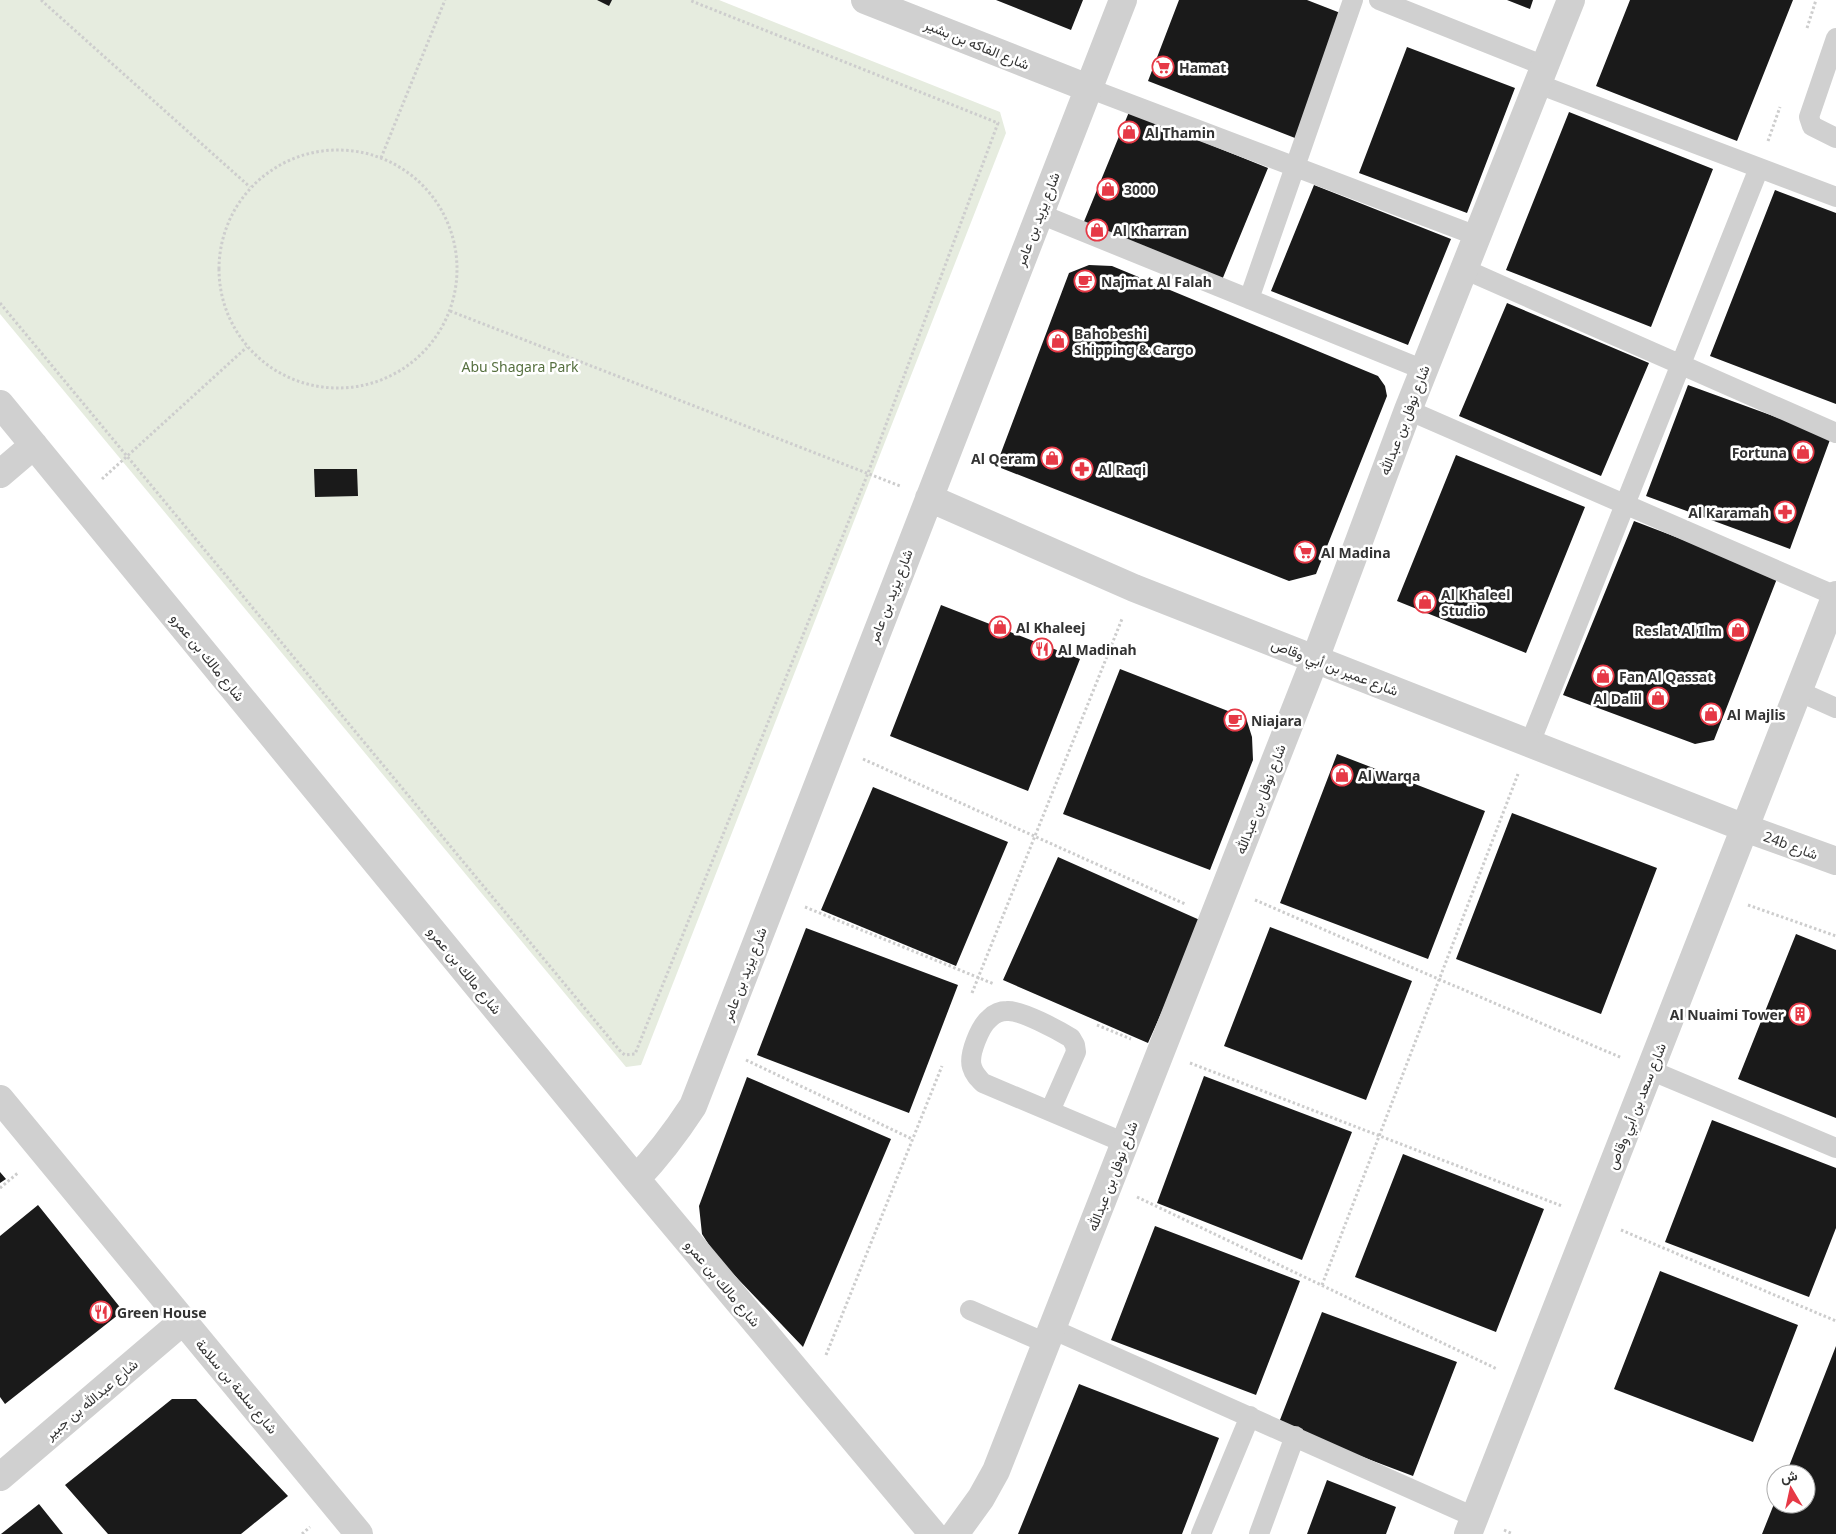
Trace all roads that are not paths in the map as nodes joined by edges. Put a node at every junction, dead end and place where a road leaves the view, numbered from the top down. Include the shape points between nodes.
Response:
1 (865, 0) edge
2 (1123, 0) edge
3 (1353, 0) edge
4 (1379, 0) edge
5 (1571, 0) edge
6 (1836, 38) edge
7 (1541, 75) junction
8 (1088, 88) junction
9 (1836, 138) edge
10 (1295, 167) junction
11 (1759, 168) junction
12 (1836, 197) edge
13 (1040, 214) junction
14 (1476, 236) junction
15 (1464, 269) junction
16 (1249, 299) junction
17 (1681, 364) junction
18 (1424, 370) junction
19 (0, 404) edge
20 (1408, 410) junction
21 (1836, 432) edge
22 (34, 445) junction
23 (0, 474) edge
24 (929, 498) junction
25 (1625, 505) junction
26 (1836, 596) edge
27 (1314, 659) junction
28 (1798, 691) junction
29 (1836, 708) edge
30 (1530, 744) junction
31 (1745, 828) junction
32 (1836, 861) edge
33 (1650, 1070) junction
34 (0, 1100) edge
35 (1050, 1111) junction
36 (1125, 1143) junction
37 (1836, 1148) edge
38 (636, 1179) junction
39 (970, 1310) dead end
40 (183, 1321) junction
41 (1049, 1336) junction
42 (1250, 1416) junction
43 (1295, 1436) junction
44 (0, 1477) edge
45 (1471, 1526) edge
46 (360, 1534) edge
47 (933, 1534) edge
48 (955, 1534) edge
49 (1201, 1534) edge
50 (1259, 1534) edge

1 - 8 street, شارع الفاكه بن بشير
2 - 8 street, شارع يزيد بن عامر
3 - 10 lane
4 - 7 lane
5 - 7 street, شارع نوفل بن عبدالله
6 - 9 lane via 1809,117 1812,126
7 - 11 lane
7 - 14 street, شارع نوفل بن عبدالله
8 - 10 lane
8 - 13 street, شارع يزيد بن عامر
10 - 14 lane
10 - 16 lane
11 - 12 lane
11 - 17 lane
13 - 16 lane
13 - 24 street, شارع يزيد بن عامر
14 - 15 street, شارع نوفل بن عبدالله
15 - 17 lane
15 - 18 street, شارع نوفل بن عبدالله
16 - 18 lane
17 - 21 lane
17 - 25 lane
18 - 20 street, شارع نوفل بن عبدالله
19 - 22 street, شارع مالك بن عمرو
20 - 25 lane
20 - 27 street, شارع نوفل بن عبدالله
22 - 23 street
22 - 38 street, شارع مالك بن عمرو
24 - 27 street, شارع عمير بن أبي وقاص via 1134,588
24 - 38 street, شارع يزيد بن عامر via 693,1106 676,1132
25 - 26 lane
25 - 30 lane
26 - 28 street, شارع سعد بن أبي وقاص
27 - 30 street, شارع عمير بن أبي وقاص
27 - 36 street, شارع نوفل بن عبدالله
28 - 29 lane
28 - 31 street, شارع سعد بن أبي وقاص
30 - 31 street, شارع عمير بن أبي وقاص
31 - 32 street, 24b شارع
31 - 33 street, شارع سعد بن أبي وقاص
33 - 37 lane
33 - 45 street, شارع سعد بن أبي وقاص
34 - 40 street, شارع سلمة بن سلامة
35 - 35 lane via 983,1083 976,1076 971,1066 973,1049 984,1024 991,1017 1000,1012 1015,1012 1071,1038 1076,1052
35 - 36 lane
36 - 41 street, شارع نوفل بن عبدالله
38 - 47 street, شارع مالك بن عمرو
39 - 41 lane
40 - 44 street, شارع عبدالله بن جبير
40 - 46 street, شارع سلمة بن سلامة
41 - 42 lane
41 - 48 street, شارع نوفل بن عبدالله via 996,1471
42 - 43 lane
42 - 49 lane
43 - 45 lane
43 - 50 lane

